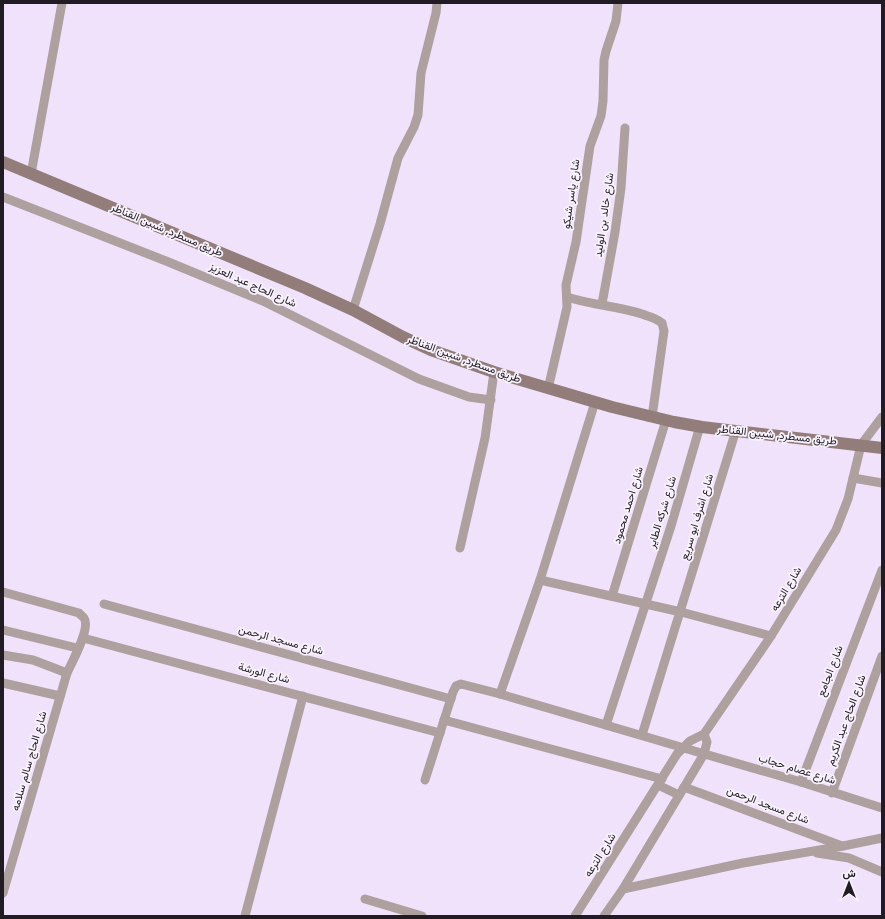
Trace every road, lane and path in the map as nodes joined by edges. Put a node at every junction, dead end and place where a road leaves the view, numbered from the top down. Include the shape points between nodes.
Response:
1 (62, 3) edge
2 (437, 3) edge
3 (618, 3) edge
4 (625, 128) dead end
5 (3, 162) edge
6 (31, 174) junction
7 (3, 197) edge
8 (566, 297) junction
9 (602, 304) junction
10 (353, 310) junction
11 (494, 376) junction
12 (548, 389) junction
13 (491, 397) junction
14 (595, 402) junction
15 (652, 417) junction
16 (882, 417) edge
17 (666, 420) junction
18 (700, 426) junction
19 (736, 430) junction
20 (882, 448) edge
21 (860, 449) junction
22 (854, 474) junction
23 (882, 483) edge
24 (460, 548) dead end
25 (882, 570) edge
26 (540, 580) junction
27 (880, 580) edge
28 (3, 592) edge
29 (612, 596) junction
30 (104, 604) dead end
31 (646, 604) junction
32 (681, 612) junction
33 (3, 630) edge
34 (771, 636) junction
35 (83, 638) junction
36 (78, 648) junction
37 (3, 655) edge
38 (882, 656) edge
39 (67, 673) junction
40 (3, 683) edge
41 (500, 694) junction
42 (60, 696) junction
43 (302, 696) junction
44 (451, 699) junction
45 (444, 720) junction
46 (606, 725) junction
47 (440, 733) junction
48 (704, 734) junction
49 (642, 735) junction
50 (684, 748) junction
51 (704, 754) junction
52 (425, 780) dead end
53 (660, 782) junction
54 (801, 782) junction
55 (684, 787) junction
56 (832, 793) junction
57 (679, 795) junction
58 (882, 808) edge
59 (882, 838) edge
60 (843, 846) junction
61 (810, 852) junction
62 (882, 872) edge
63 (623, 889) junction
64 (3, 893) edge
65 (365, 899) dead end
66 (245, 916) edge
67 (422, 916) edge
68 (575, 916) edge
69 (604, 916) edge

1 - 6 street
2 - 10 street via 421,73 418,115 398,158
3 - 8 street, شارع ياسر شيكو via 616,21 604,60 601,116 590,146
4 - 9 street, شارع خالد بن الوليد via 620,195
5 - 6 main road, طريق مسطرد, شبين القناطر
6 - 10 main road, طريق مسطرد, شبين القناطر
7 - 13 street, شارع الحاج عبد العزيز via 166,260 263,301 419,379 464,396 479,399
8 - 9 street
8 - 12 street, شارع ياسر شيكو via 567,307
9 - 15 street via 655,318 662,323 664,331
10 - 11 main road, طريق مسطرد, شبين القناطر via 424,347
11 - 12 main road, طريق مسطرد, شبين القناطر
11 - 13 street
12 - 14 main road, طريق مسطرد, شبين القناطر
13 - 24 street via 485,438
14 - 15 main road, طريق مسطرد, شبين القناطر
14 - 26 street
15 - 17 main road, طريق مسطرد, شبين القناطر
16 - 21 street
17 - 18 main road, طريق مسطرد, شبين القناطر
17 - 29 street, شارع احمد محمود
18 - 19 main road, طريق مسطرد, شبين القناطر
18 - 31 street, شارع شركه الطاير
19 - 21 main road, طريق مسطرد, شبين القناطر
19 - 32 street, شارع اشرف ابو سريع
20 - 21 main road, طريق مسطرد, شبين القناطر
21 - 22 street, شارع الترعه
22 - 23 street
22 - 34 street, شارع الترعه via 836,530
25 - 27 street, شارع الجامع
26 - 29 street
26 - 41 street
27 - 54 street, شارع الجامع
28 - 35 street via 79,614 84,617 86,624
29 - 31 street
30 - 44 street, شارع مسجد الرحمن
31 - 32 street
31 - 46 street, شارع شركه الطاير
32 - 34 street
32 - 49 street, شارع اشرف ابو سريع
33 - 36 street
34 - 48 street, شارع الترعه
35 - 36 street, شارع الحاج سالم سلامه
35 - 43 street, شارع الورشة
36 - 39 street, شارع الحاج سالم سلامه
37 - 39 street via 34,660
38 - 56 street, شارع الحاج عبد الكريم
39 - 42 street, شارع الحاج سالم سلامه
40 - 42 street
41 - 44 street, شارع عصام حجاب via 461,684 456,686
41 - 46 street, شارع عصام حجاب
42 - 64 street, شارع الحاج سالم سلامه
43 - 47 street, شارع الورشة
43 - 66 street
44 - 45 street, شارع عصام حجاب
45 - 47 street, شارع عصام حجاب
45 - 53 street
46 - 49 street, شارع عصام حجاب
47 - 52 street, شارع عصام حجاب
48 - 50 street, شارع الترعه via 690,741
48 - 51 street
49 - 50 street, شارع عصام حجاب
50 - 51 street, شارع عصام حجاب
50 - 53 street, شارع الترعه
51 - 54 street, شارع عصام حجاب
51 - 55 street
53 - 57 street
53 - 68 street, شارع الترعه
54 - 56 street, شارع عصام حجاب
55 - 57 street
55 - 60 street, شارع مسجد الرحمن
56 - 58 street, شارع عصام حجاب
57 - 63 street
59 - 60 street
60 - 61 street
61 - 62 street via 849,858
61 - 63 street via 743,862
63 - 69 street
65 - 67 street

